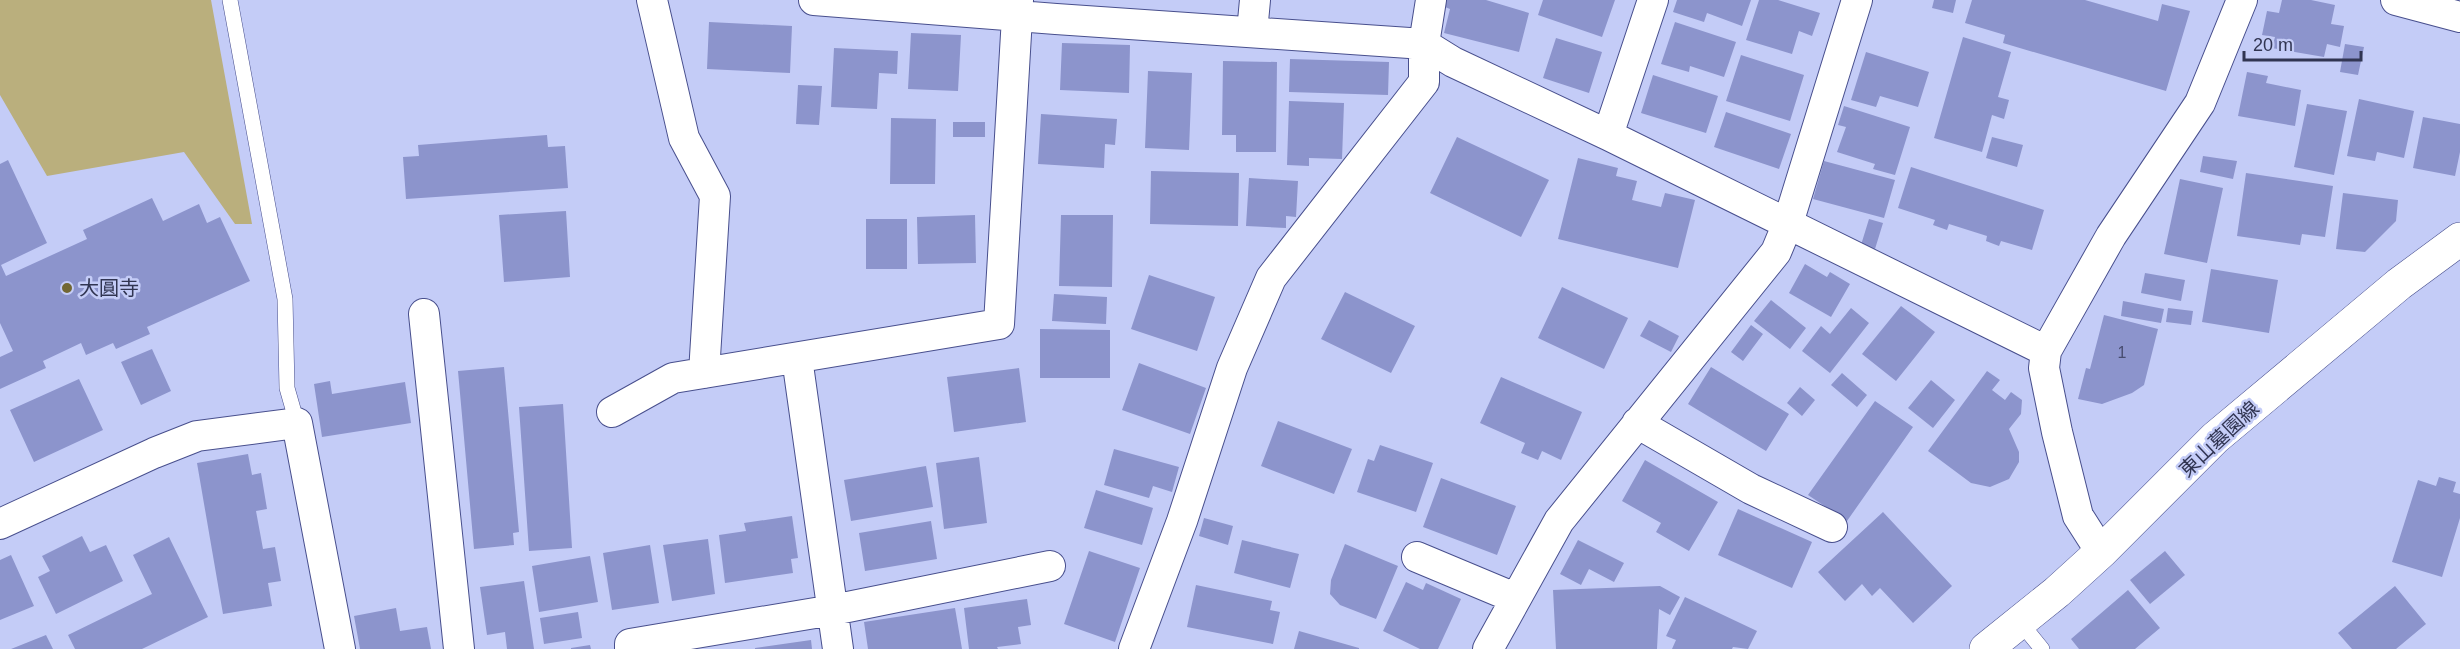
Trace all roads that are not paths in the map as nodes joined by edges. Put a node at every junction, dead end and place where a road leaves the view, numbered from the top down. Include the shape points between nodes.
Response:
1 (230, 0) edge
2 (652, 0) edge
3 (814, 0) edge
4 (1255, 0) edge
5 (1431, 0) edge
6 (1653, 0) edge
7 (1857, 0) edge
8 (2242, 0) edge
9 (2396, 0) edge
10 (1018, 8) edge
11 (2460, 17) edge
12 (1252, 32) junction
13 (1424, 44) junction
14 (1608, 135) junction
15 (1788, 223) junction
16 (2460, 239) edge
17 (424, 314) dead end
18 (2046, 351) junction
19 (797, 358) junction
20 (704, 373) junction
21 (612, 412) dead end
22 (297, 423) junction
23 (1636, 423) junction
24 (0, 525) edge
25 (1832, 527) dead end
26 (2101, 552) junction
27 (1417, 556) dead end
28 (1050, 566) dead end
29 (1515, 598) junction
30 (833, 610) junction
31 (2020, 622) junction
32 (340, 649) edge
33 (459, 649) edge
34 (630, 649) edge
35 (838, 649) edge
36 (1134, 649) edge
37 (1488, 649) edge
38 (1986, 649) edge
39 (2042, 649) edge

1 - 22 lane via 285,298 288,388
2 - 20 street via 684,138 715,196
3 - 10 street
4 - 12 street
5 - 13 street
6 - 14 street
7 - 15 street
8 - 18 street via 2200,103 2111,236
9 - 11 street
10 - 12 street
10 - 19 street via 999,324
12 - 13 street
13 - 14 street via 1453,62
13 - 36 street via 1424,81 1271,278 1232,368 1182,521
14 - 15 street
15 - 18 street
15 - 23 street via 1776,252
16 - 26 street, 東山墓園線 via 2399,284 2216,438
17 - 33 street
18 - 26 street via 2044,368 2056,432 2078,516
19 - 20 street
19 - 30 street
20 - 21 street via 672,378
22 - 24 street via 197,436
22 - 32 street
23 - 25 street via 1751,489
23 - 29 street via 1559,521
26 - 31 street, 東山墓園線
27 - 29 street
28 - 30 street
29 - 37 street
30 - 34 street via 630,644
30 - 35 street
31 - 38 street, 東山墓園線
31 - 39 lane

